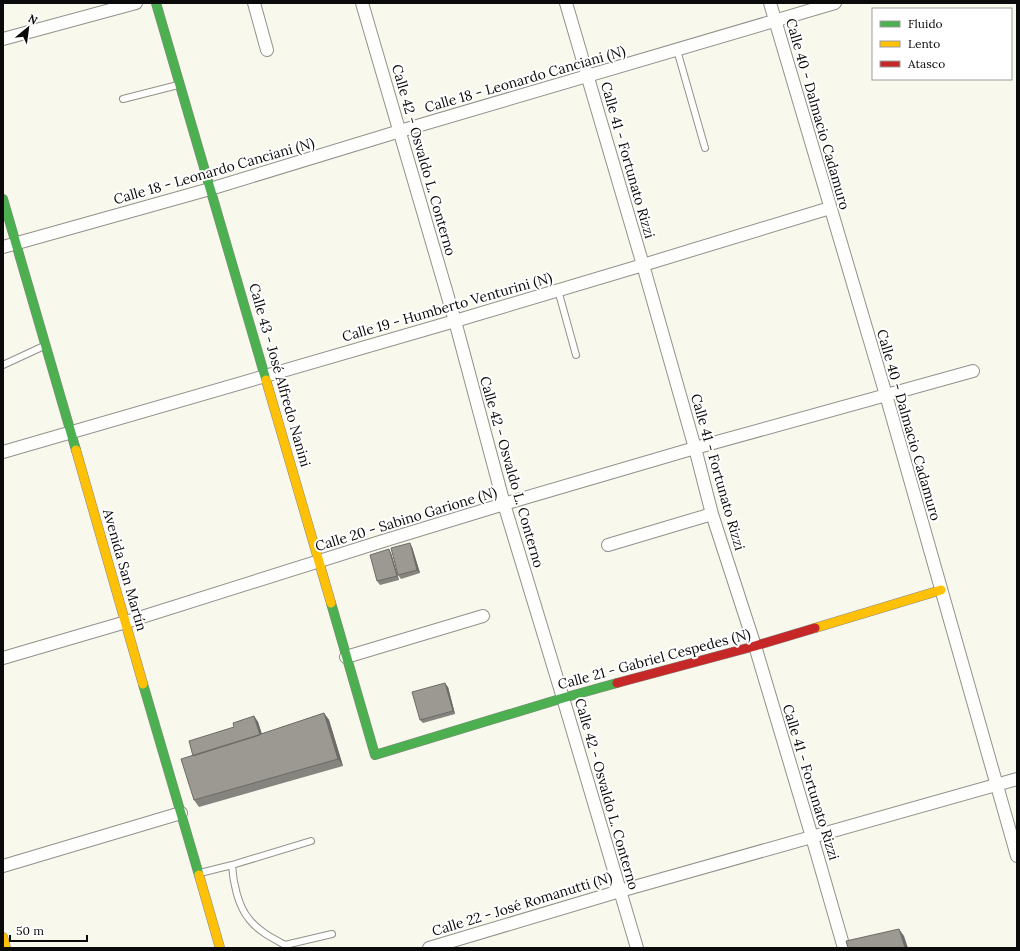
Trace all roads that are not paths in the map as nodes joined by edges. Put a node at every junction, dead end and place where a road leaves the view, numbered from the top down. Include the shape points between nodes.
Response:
1 (136, 3) edge
2 (156, 3) edge
3 (254, 3) edge
4 (362, 3) edge
5 (566, 3) edge
6 (770, 3) edge
7 (835, 3) edge
8 (775, 21) junction
9 (3, 39) edge
10 (267, 50) dead end
11 (677, 50) junction
12 (588, 76) junction
13 (180, 84) junction
14 (123, 98) dead end
15 (400, 131) junction
16 (706, 148) dead end
17 (210, 189) junction
18 (3, 199) edge
19 (830, 208) junction
20 (16, 243) junction
21 (3, 247) edge
22 (644, 265) junction
23 (558, 290) junction
24 (455, 321) junction
25 (46, 346) junction
26 (576, 355) dead end
27 (3, 365) edge
28 (973, 371) dead end
29 (265, 376) junction
30 (886, 395) junction
31 (70, 432) junction
32 (695, 448) junction
33 (3, 452) edge
34 (504, 504) junction
35 (712, 514) junction
36 (608, 545) dead end
37 (318, 561) junction
38 (941, 590) junction
39 (484, 616) dead end
40 (126, 622) junction
41 (754, 646) junction
42 (346, 657) junction
43 (3, 658) edge
44 (563, 698) junction
45 (375, 755) joint
46 (1017, 780) edge
47 (996, 786) junction
48 (181, 813) junction
49 (812, 837) junction
50 (311, 841) dead end
51 (1017, 856) edge
52 (232, 865) junction
53 (3, 866) edge
54 (199, 874) junction
55 (620, 891) junction
56 (332, 934) dead end
57 (3, 937) edge
58 (6, 948) edge
59 (220, 948) edge
60 (431, 948) edge
61 (637, 948) edge
62 (844, 948) edge

1 - 9 street
2 - 13 street, Calle 43 - José Alfredo Nanini
3 - 10 street
4 - 15 street, Calle 42 - Osvaldo L. Conterno
5 - 12 street, Calle 41 - Fortunato Rizzi
6 - 8 street, Calle 40 - Dalmacio Cadamuro
7 - 8 street, Calle 18 - Leonardo Canciani (N)
8 - 11 street, Calle 18 - Leonardo Canciani (N)
8 - 19 street, Calle 40 - Dalmacio Cadamuro
11 - 12 street, Calle 18 - Leonardo Canciani (N)
11 - 16 lane
12 - 15 street, Calle 18 - Leonardo Canciani (N)
12 - 22 street, Calle 41 - Fortunato Rizzi
13 - 14 lane
13 - 17 street, Calle 43 - José Alfredo Nanini
15 - 17 street, Calle 18 - Leonardo Canciani (N)
15 - 24 street, Calle 42 - Osvaldo L. Conterno
17 - 20 street, Calle 18 - Leonardo Canciani (N)
17 - 29 street, Calle 43 - José Alfredo Nanini
18 - 20 street, Avenida San Martín
19 - 22 street, Calle 19 - Humberto Venturini (N)
19 - 30 street, Calle 40 - Dalmacio Cadamuro
20 - 21 street, Calle 18 - Leonardo Canciani (N)
20 - 25 street, Avenida San Martín
22 - 23 street, Calle 19 - Humberto Venturini (N)
22 - 32 street, Calle 41 - Fortunato Rizzi
23 - 24 street, Calle 19 - Humberto Venturini (N)
23 - 26 lane
24 - 29 street, Calle 19 - Humberto Venturini (N)
24 - 34 street, Calle 42 - Osvaldo L. Conterno
25 - 27 lane
25 - 31 street, Avenida San Martín
28 - 30 street, Calle 20 - Sabino Garione (N)
29 - 31 street, Calle 19 - Humberto Venturini (N)
29 - 37 street, Calle 43 - José Alfredo Nanini
30 - 32 street, Calle 20 - Sabino Garione (N)
30 - 38 street, Calle 40 - Dalmacio Cadamuro
31 - 33 street, Calle 19 - Humberto Venturini (N)
31 - 40 street, Avenida San Martín
32 - 34 street, Calle 20 - Sabino Garione (N)
32 - 35 street, Calle 41 - Fortunato Rizzi
34 - 37 street, Calle 20 - Sabino Garione (N)
34 - 44 street, Calle 42 - Osvaldo L. Conterno
35 - 36 street
35 - 41 street, Calle 41 - Fortunato Rizzi
37 - 40 street, Calle 20 - Sabino Garione (N)
37 - 42 street, Calle 43 - José Alfredo Nanini
38 - 41 street, Calle 21 - Gabriel Cespedes (N)
38 - 47 street, Calle 40 - Dalmacio Cadamuro
39 - 42 street
40 - 43 street, Calle 20 - Sabino Garione (N)
40 - 48 street, Avenida San Martín
41 - 44 street, Calle 21 - Gabriel Cespedes (N)
41 - 49 street, Calle 41 - Fortunato Rizzi
42 - 45 street, Calle 43 - José Alfredo Nanini
44 - 45 street, Calle 21 - Gabriel Cespedes (N)
44 - 55 street, Calle 42 - Osvaldo L. Conterno
46 - 47 street, Calle 22 - José Romanutti (N)
47 - 49 street, Calle 22 - José Romanutti (N)
47 - 51 street, Calle 40 - Dalmacio Cadamuro
48 - 53 street
48 - 54 street, Avenida San Martín
49 - 55 street, Calle 22 - José Romanutti (N)
49 - 62 street, Calle 41 - Fortunato Rizzi
50 - 52 lane
52 - 54 lane
52 - 56 lane via 242,907 258,929 285,945
54 - 59 street, Avenida San Martín
55 - 60 street, Calle 22 - José Romanutti (N)
55 - 61 street, Calle 42 - Osvaldo L. Conterno
57 - 58 street

